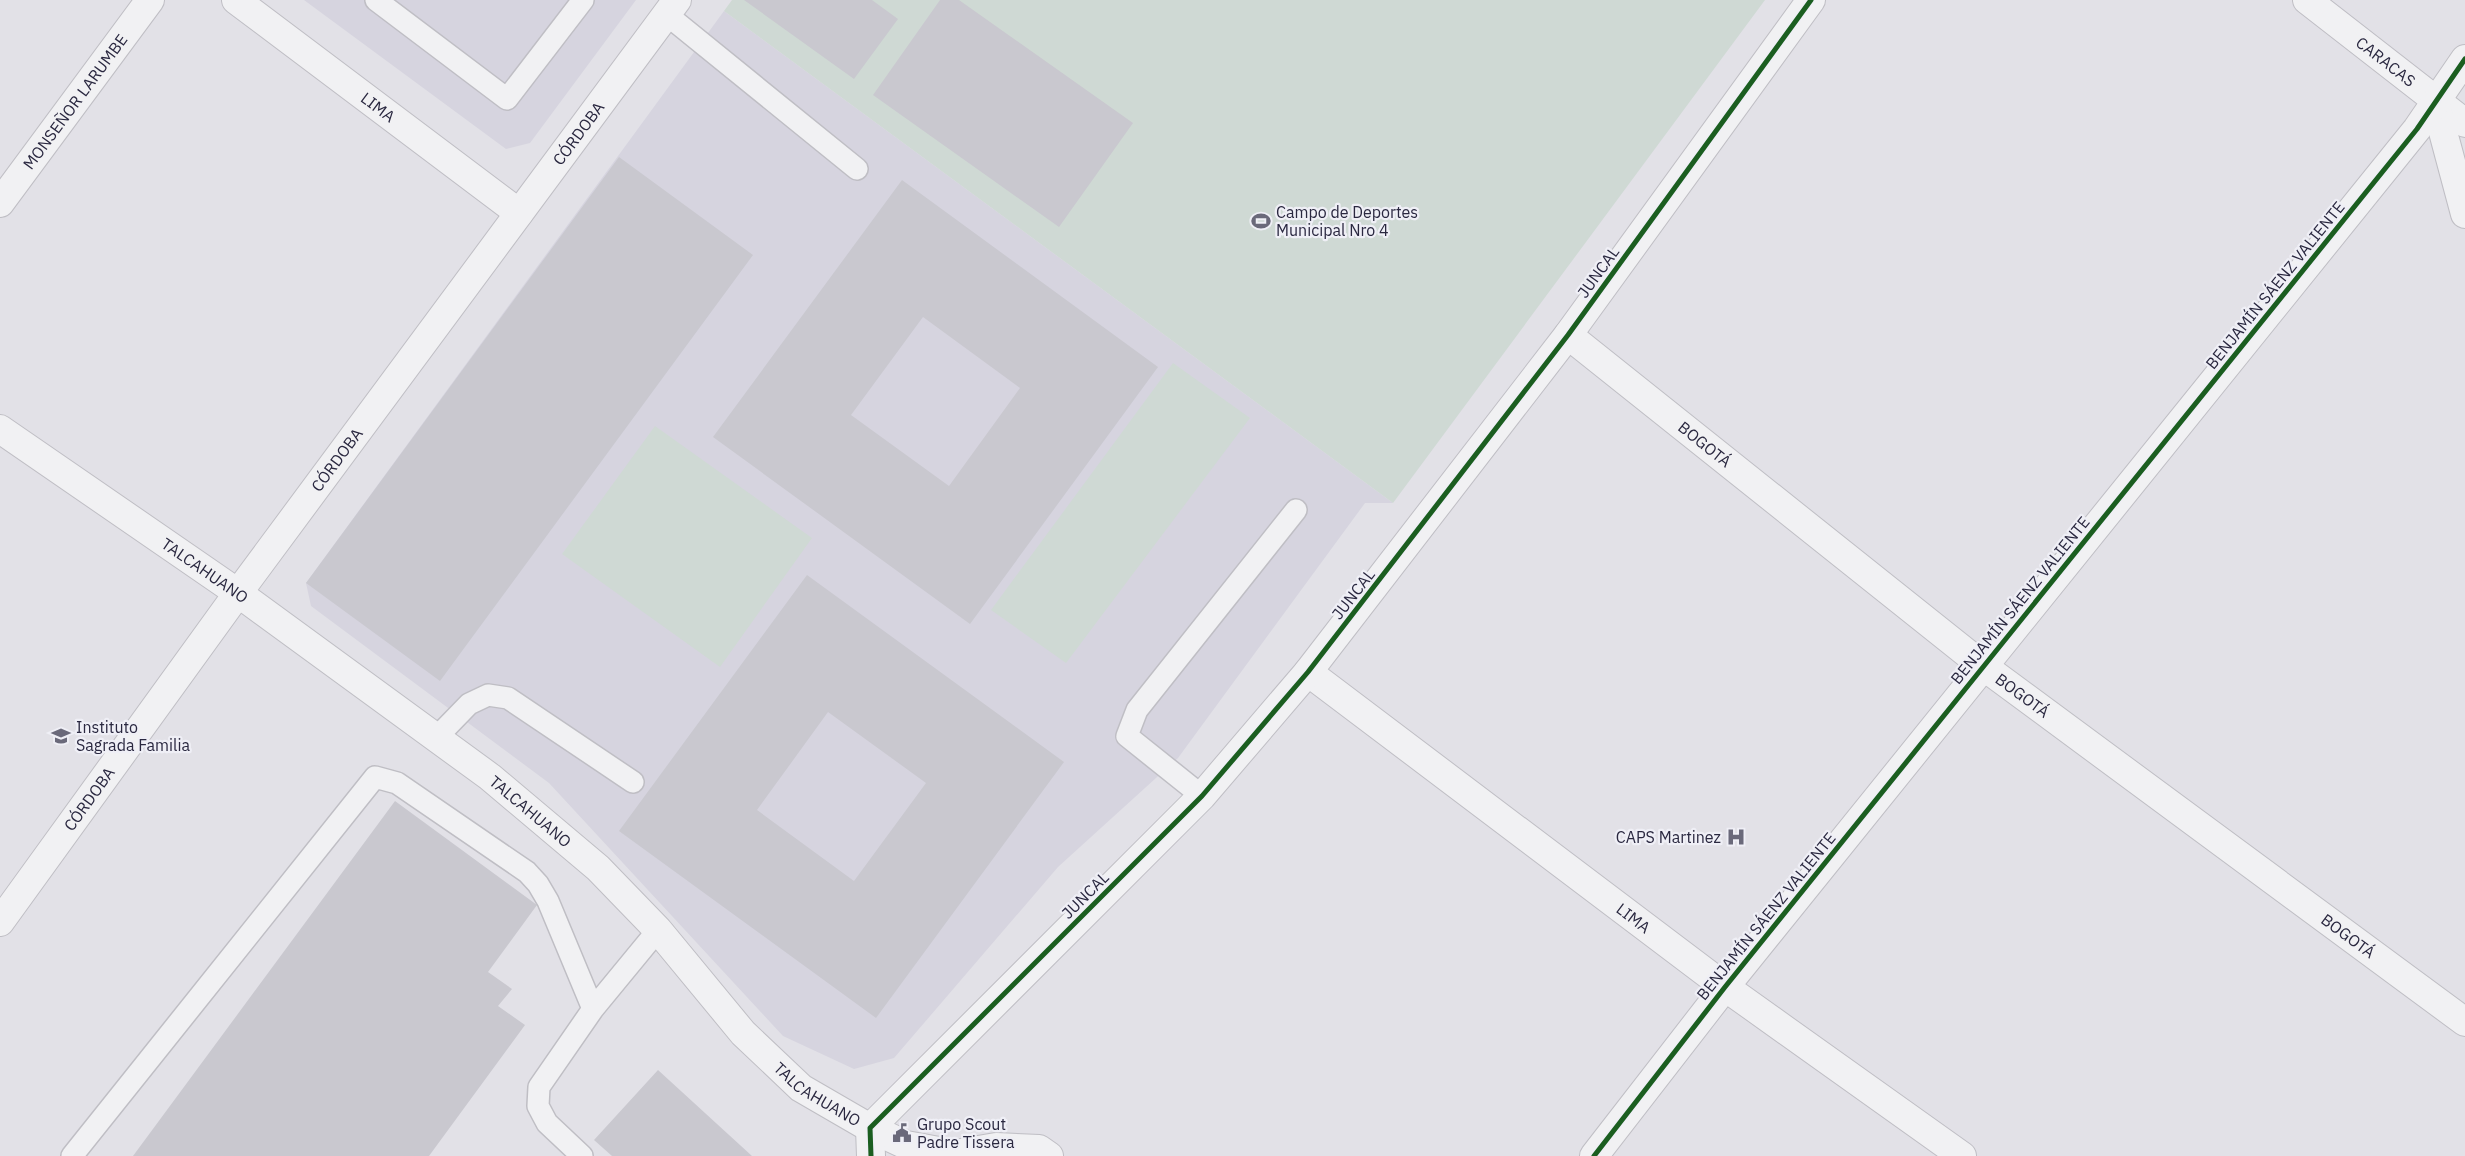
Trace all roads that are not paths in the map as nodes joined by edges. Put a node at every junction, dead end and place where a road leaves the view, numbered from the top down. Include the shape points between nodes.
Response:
1 (150, 0) edge
2 (236, 0) edge
3 (376, 0) edge
4 (583, 0) edge
5 (1811, 0) edge
6 (2307, 0) edge
7 (672, 7) edge
8 (2465, 60) edge
9 (2435, 102) junction
10 (2465, 122) edge
11 (856, 169) dead end
12 (0, 203) edge
13 (519, 213) junction
14 (2465, 214) edge
15 (1568, 335) junction
16 (0, 429) edge
17 (1296, 510) dead end
18 (238, 594) junction
19 (1983, 666) junction
20 (1308, 672) junction
21 (436, 738) junction
22 (633, 782) dead end
23 (1202, 796) junction
24 (0, 922) edge
25 (658, 930) junction
26 (1724, 987) junction
27 (593, 1009) junction
28 (2465, 1022) edge
29 (870, 1128) junction
30 (72, 1156) edge
31 (582, 1156) edge
32 (871, 1156) edge
33 (1049, 1156) edge
34 (1594, 1156) edge
35 (1962, 1156) edge

1 - 12 street, MONSEÑOR LARUMBE
2 - 13 street, LIMA
3 - 4 lane via 507,99
5 - 15 street, JUNCAL
6 - 9 street, CARACAS
7 - 11 lane
7 - 13 street, CÓRDOBA
8 - 9 street, BENJAMÍN SÁENZ VALIENTE
9 - 10 street, CARACAS
9 - 14 street
9 - 19 street, BENJAMÍN SÁENZ VALIENTE via 2417,130
13 - 18 street, CÓRDOBA
15 - 19 street, BOGOTÁ
15 - 20 street, JUNCAL
16 - 18 street, TALCAHUANO
17 - 23 lane via 1138,710 1127,736
18 - 21 street, TALCAHUANO
18 - 24 street, CÓRDOBA
19 - 26 street, BENJAMÍN SÁENZ VALIENTE
19 - 28 street, BOGOTÁ
20 - 23 street, JUNCAL
20 - 26 street, LIMA
21 - 22 lane via 469,704 488,695 508,698
21 - 25 street, TALCAHUANO via 490,776 598,868
23 - 29 street, JUNCAL
25 - 27 lane
25 - 29 street, TALCAHUANO via 743,1033 801,1088
26 - 34 street, BENJAMÍN SÁENZ VALIENTE
26 - 35 street, LIMA
27 - 30 lane via 548,902 527,872 397,783 375,777
27 - 31 lane via 539,1087 538,1106 547,1123
29 - 32 street
29 - 33 street, TALCAHUANO via 906,1145 955,1154 996,1147 1039,1149

